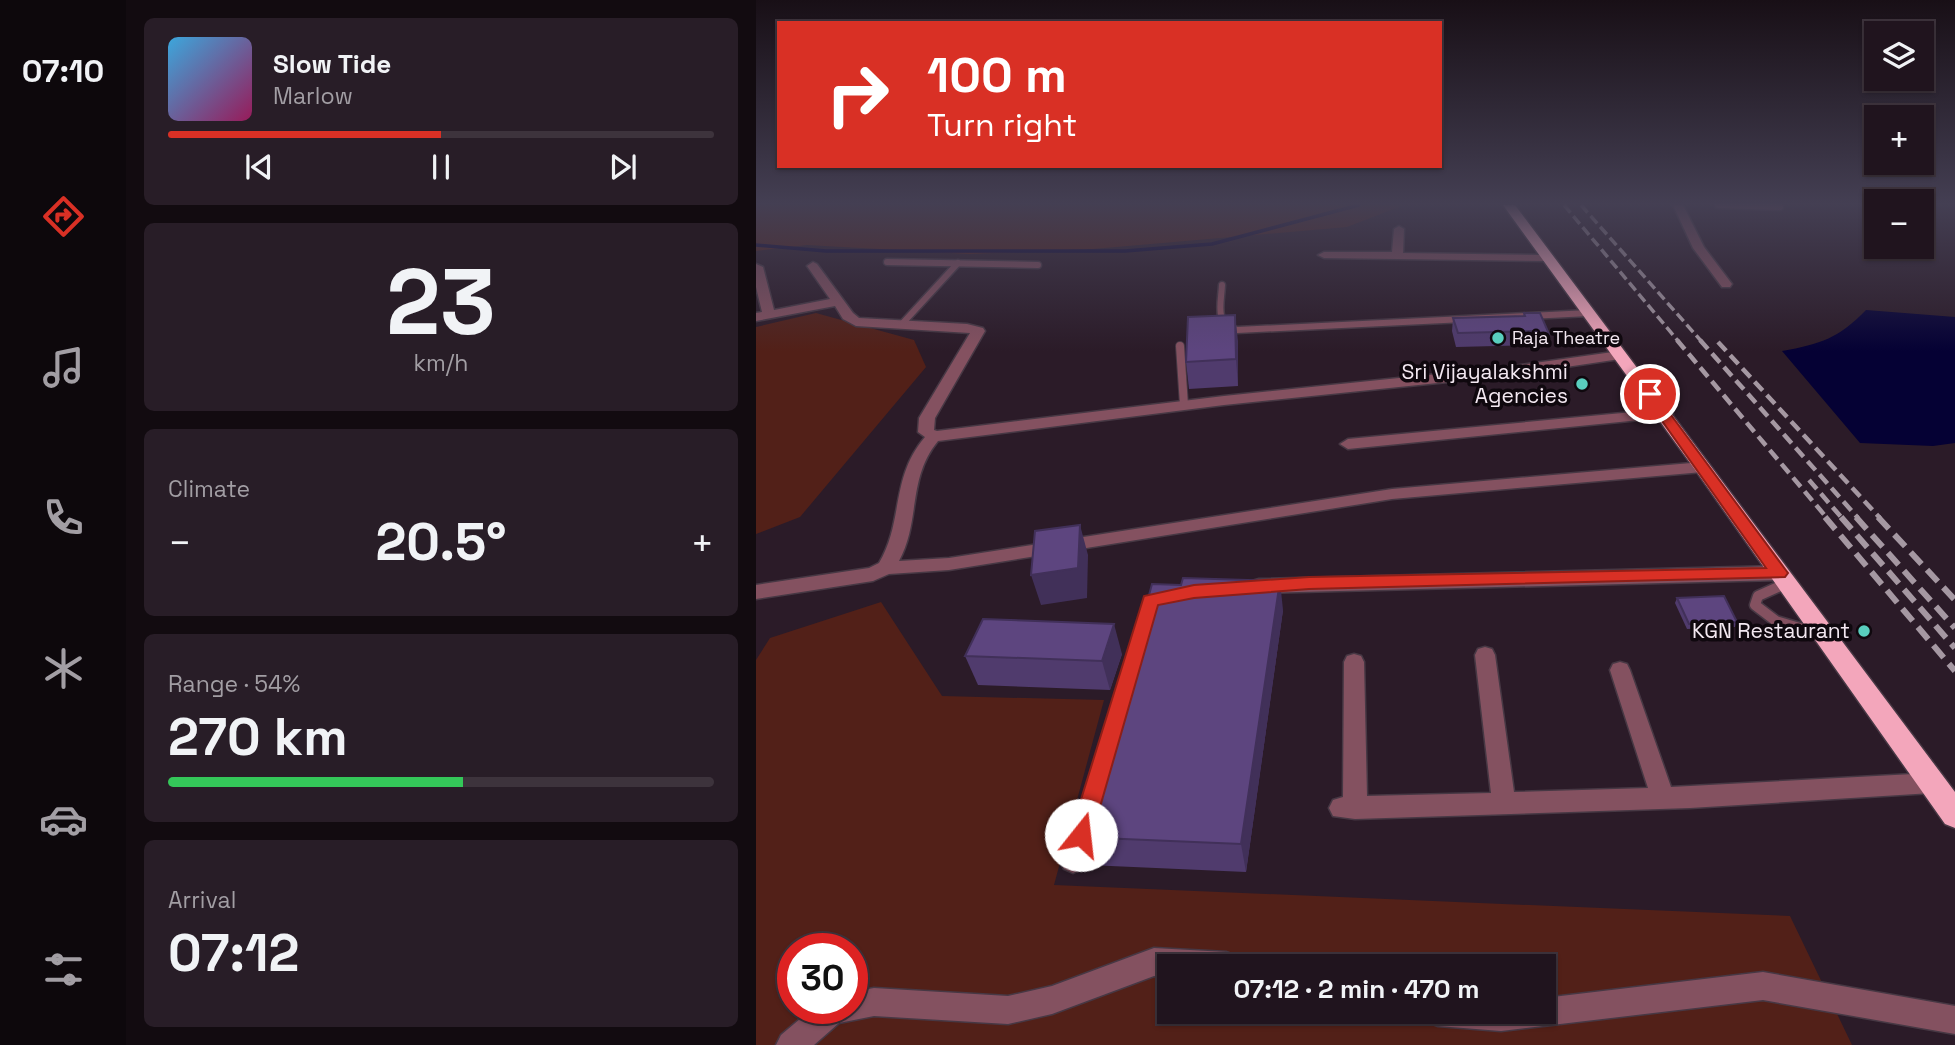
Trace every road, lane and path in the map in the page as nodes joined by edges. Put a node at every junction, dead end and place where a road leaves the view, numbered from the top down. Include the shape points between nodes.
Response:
1 (1397, 254) edge
2 (1543, 254) edge
3 (1703, 254) edge
4 (1324, 255) dead end
5 (1397, 257) junction
6 (1546, 258) junction
7 (887, 262) dead end
8 (958, 263) junction
9 (1038, 265) dead end
10 (813, 266) dead end
11 (757, 267) edge
12 (1726, 284) dead end
13 (1222, 285) dead end
14 (837, 302) junction
15 (1588, 313) junction
16 (762, 316) edge
17 (901, 326) junction
18 (1180, 346) dead end
19 (1620, 355) junction
20 (1184, 405) junction
21 (1665, 414) junction
22 (934, 436) junction
23 (1348, 444) dead end
24 (1703, 467) junction
25 (886, 568) junction
26 (1783, 578) junction
27 (1242, 587) edge
28 (756, 592) edge
29 (1825, 635) junction
30 (1485, 655) dead end
31 (1354, 662) dead end
32 (1620, 670) dead end
33 (1932, 783) junction
34 (1093, 796) edge
35 (1662, 798) junction
36 (1504, 803) junction
37 (1955, 815) edge
38 (1073, 861) dead end
39 (1157, 962) edge
40 (868, 1003) edge
41 (1556, 1010) edge
42 (1955, 1020) edge
43 (816, 1024) edge
44 (791, 1045) edge

1 - 5 street
2 - 6 highway
3 - 12 street
4 - 5 street
5 - 6 street
6 - 15 highway
7 - 8 lane
8 - 9 lane
8 - 17 lane
10 - 14 street
11 - 16 street
13 - 15 lane via 1221,320 1237,330
14 - 16 street
14 - 17 street via 856,322
15 - 19 highway
17 - 22 street via 978,331 926,418 926,432
18 - 20 lane
19 - 20 street via 1519,371
19 - 21 highway
20 - 22 street
21 - 23 street
21 - 24 highway
22 - 25 street via 913,468 898,544
24 - 25 street via 1392,494 949,564
24 - 26 highway
25 - 28 street via 873,574
26 - 27 street
26 - 29 highway
26 - 29 lane via 1758,596 1755,605 1762,615
29 - 33 highway
30 - 36 street
31 - 36 street via 1348,808
32 - 35 street
33 - 35 street
33 - 37 highway
34 - 38 street
35 - 36 street
39 - 40 street via 1052,1000 1008,1010
41 - 42 street via 1763,986
43 - 44 street

